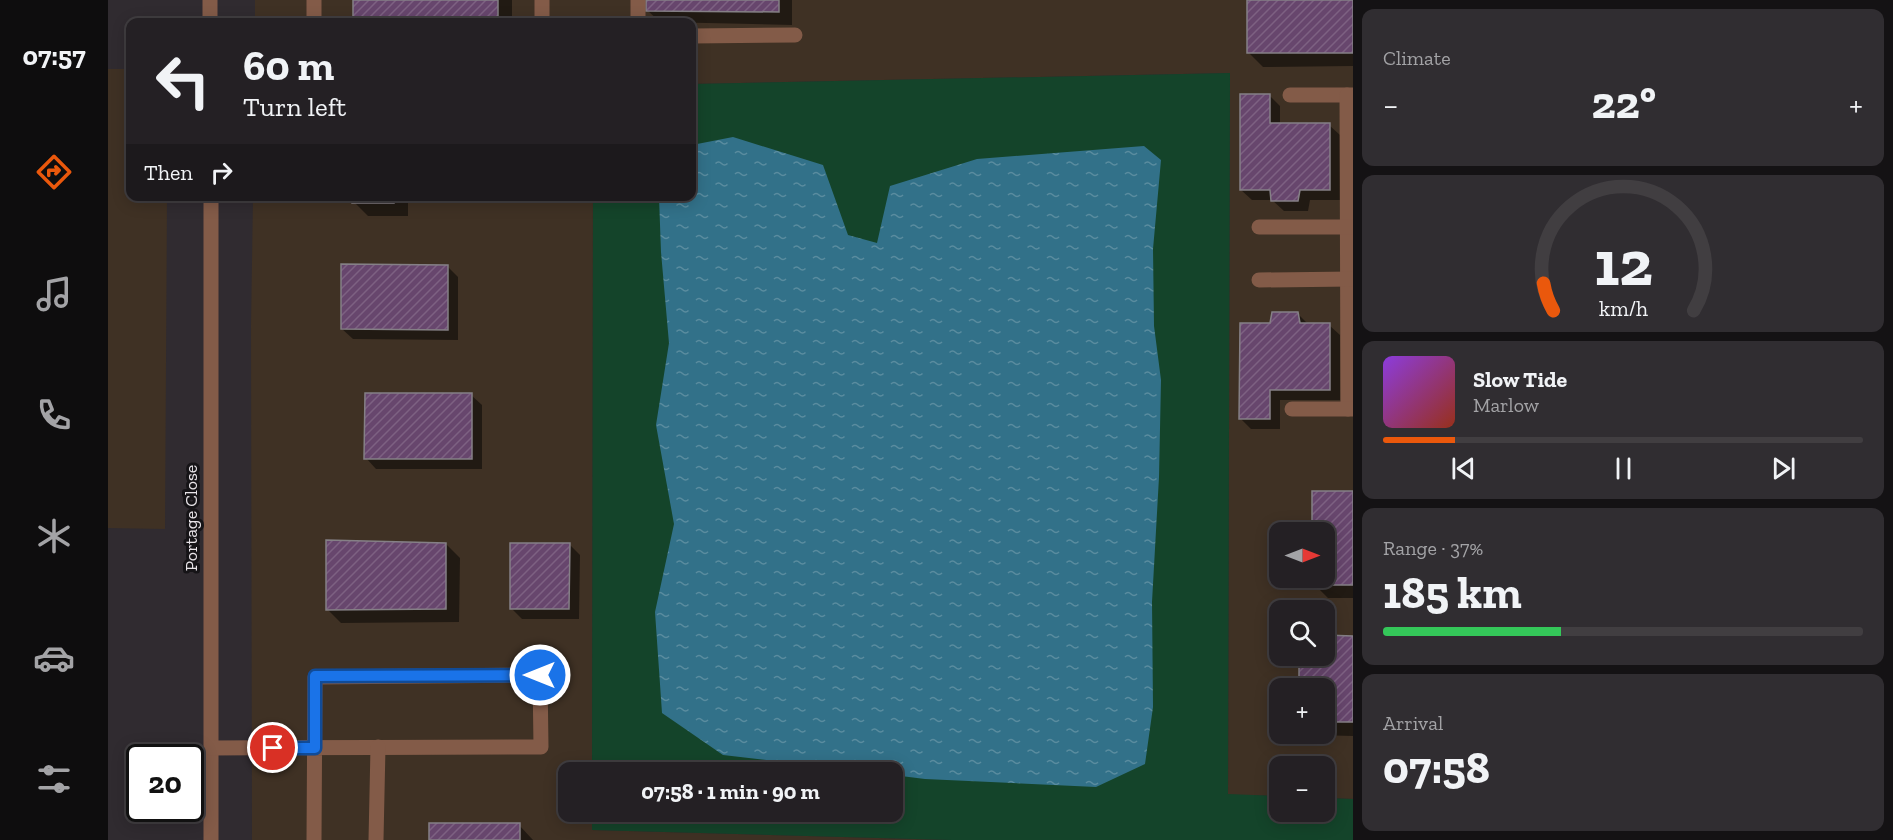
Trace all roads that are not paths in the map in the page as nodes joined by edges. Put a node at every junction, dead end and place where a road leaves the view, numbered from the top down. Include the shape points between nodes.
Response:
1 (210, 0) edge
2 (314, 0) edge
3 (542, 0) edge
4 (638, 0) edge
5 (210, 18) edge
6 (314, 18) edge
7 (542, 18) edge
8 (638, 18) edge
9 (696, 36) edge
10 (795, 36) dead end
11 (1290, 95) dead end
12 (1350, 95) edge
13 (211, 201) edge
14 (1259, 227) dead end
15 (1350, 227) edge
16 (1350, 279) edge
17 (1259, 280) dead end
18 (1292, 409) dead end
19 (1350, 409) edge
20 (378, 747) junction
21 (211, 748) junction
22 (315, 748) junction
23 (211, 840) edge
24 (314, 840) edge
25 (376, 840) edge

1 - 5 street
2 - 6 street
3 - 7 street
4 - 8 street
9 - 10 street
11 - 12 street
12 - 15 street
13 - 21 street, Portage Close
14 - 15 street
15 - 16 street
16 - 17 street
16 - 19 street
18 - 19 street
20 - 22 street
20 - 22 street via 541,747 540,675 315,676
20 - 25 street
21 - 22 street
21 - 23 street, Portage Close
22 - 24 street

